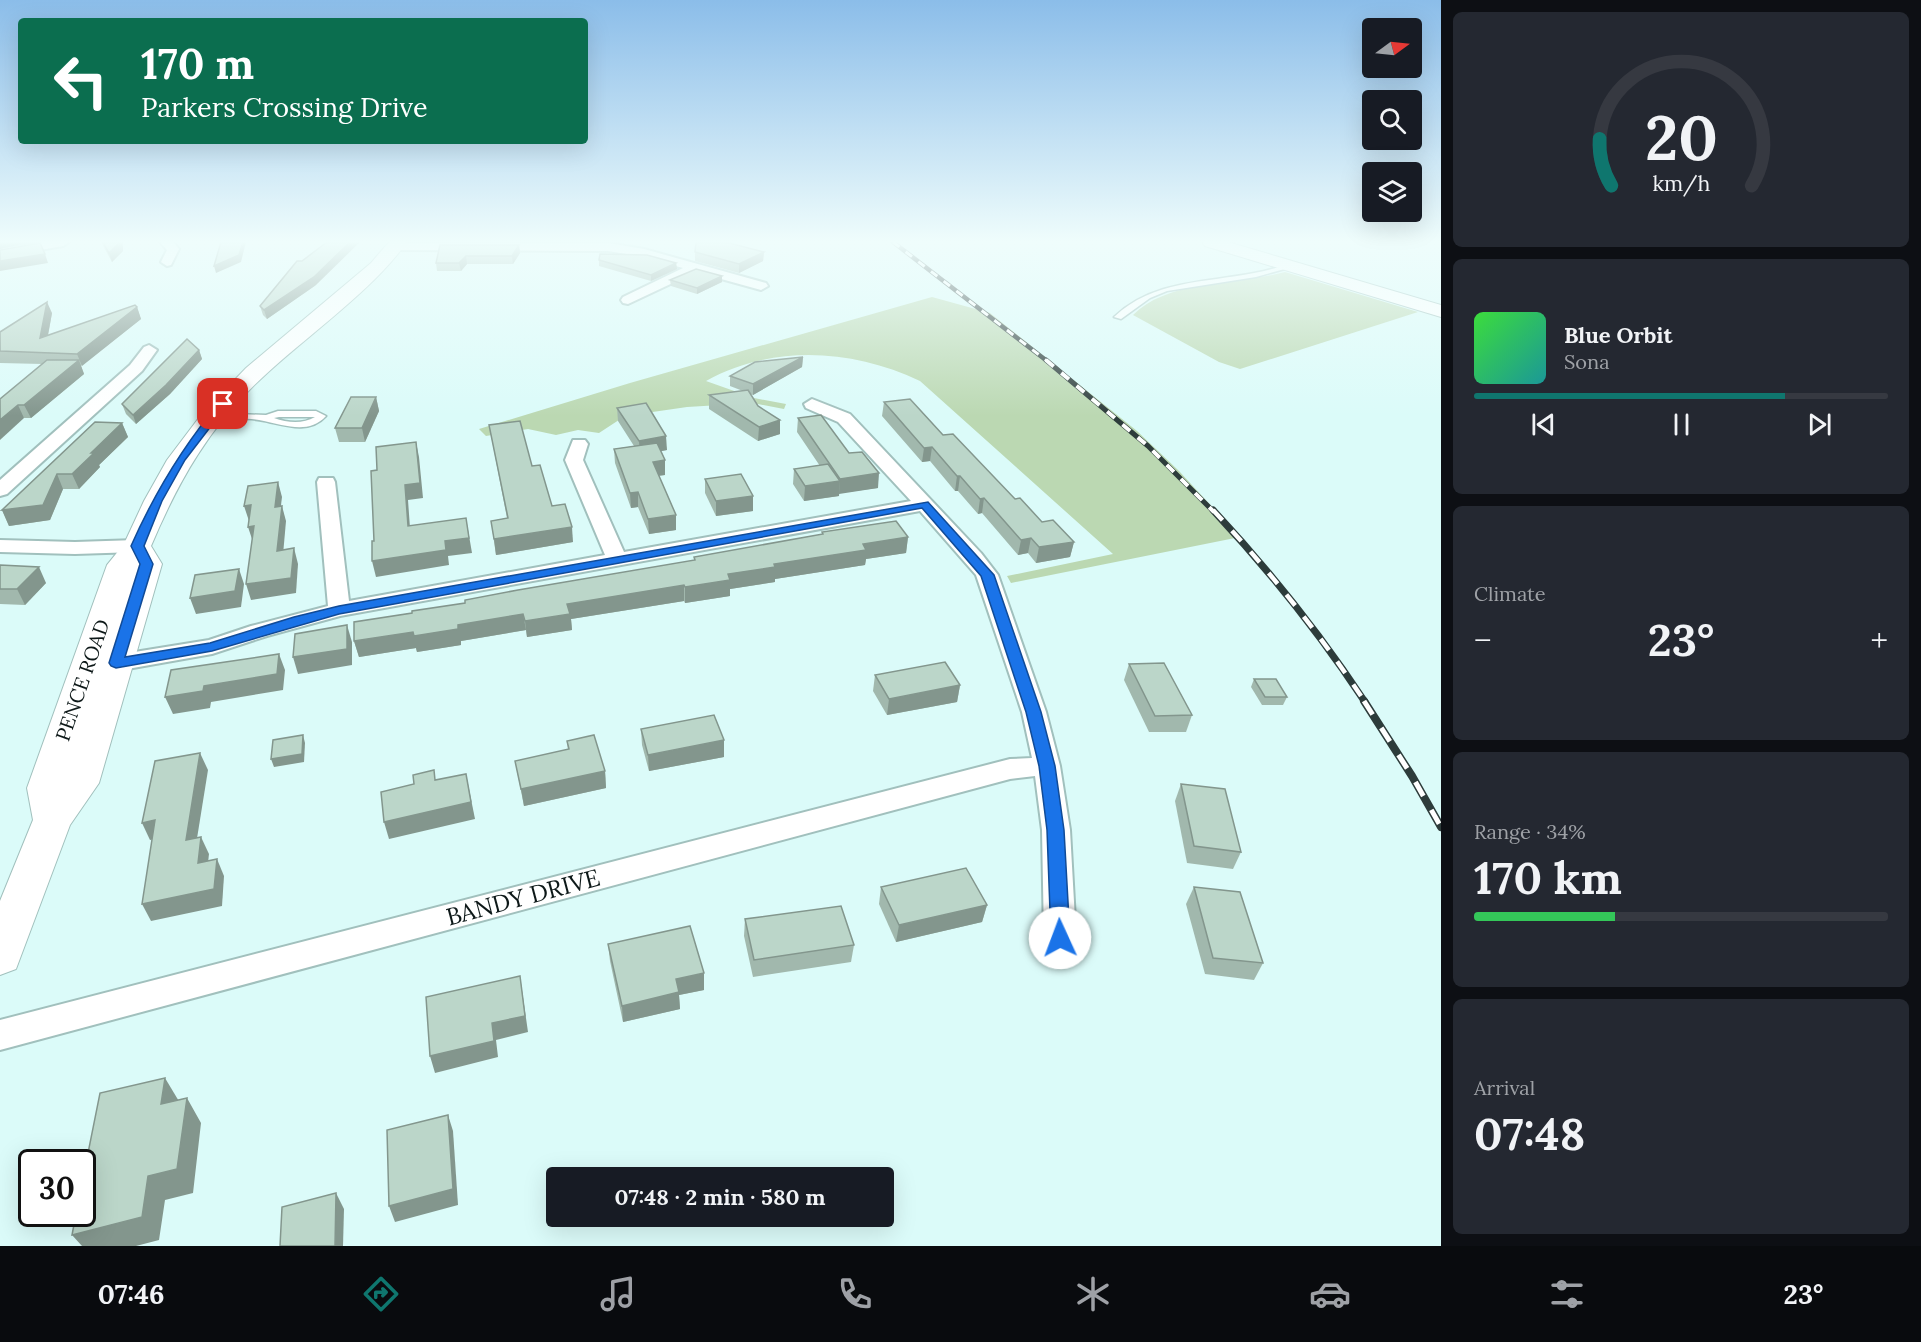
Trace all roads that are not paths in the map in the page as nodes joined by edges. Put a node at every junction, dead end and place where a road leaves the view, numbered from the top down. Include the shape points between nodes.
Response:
1 (341, 300) edge
2 (1141, 300) edge
3 (1402, 300) edge
4 (1441, 312) edge
5 (1118, 316) dead end
6 (149, 350) dead end
7 (812, 405) dead end
8 (212, 416) junction
9 (267, 418) junction
10 (579, 444) dead end
11 (326, 482) dead end
12 (0, 490) edge
13 (924, 504) junction
14 (0, 546) edge
15 (138, 546) junction
16 (617, 559) junction
17 (339, 610) junction
18 (116, 663) junction
19 (1047, 766) junction
20 (52, 820) junction
21 (1060, 938) dead end
22 (0, 956) edge
23 (0, 1035) edge

1 - 8 street, PENCE ROAD via 254,373
2 - 5 lane
3 - 4 street
6 - 12 street via 136,368
7 - 13 street via 844,418
8 - 9 lane
8 - 15 street, PENCE ROAD via 180,460
9 - 9 lane via 273,423 308,423 321,416 278,414
10 - 16 street via 574,460
11 - 17 street
13 - 16 street
13 - 19 street via 987,575 1034,712
14 - 15 street
15 - 18 street, PENCE ROAD via 147,564
15 - 20 street, PENCE ROAD via 122,565 46,788
16 - 17 street
17 - 18 street via 212,647
18 - 20 street, PENCE ROAD via 80,783
19 - 21 street via 1056,830
19 - 23 street, BANDY DRIVE via 1010,769
20 - 22 street, PENCE ROAD

